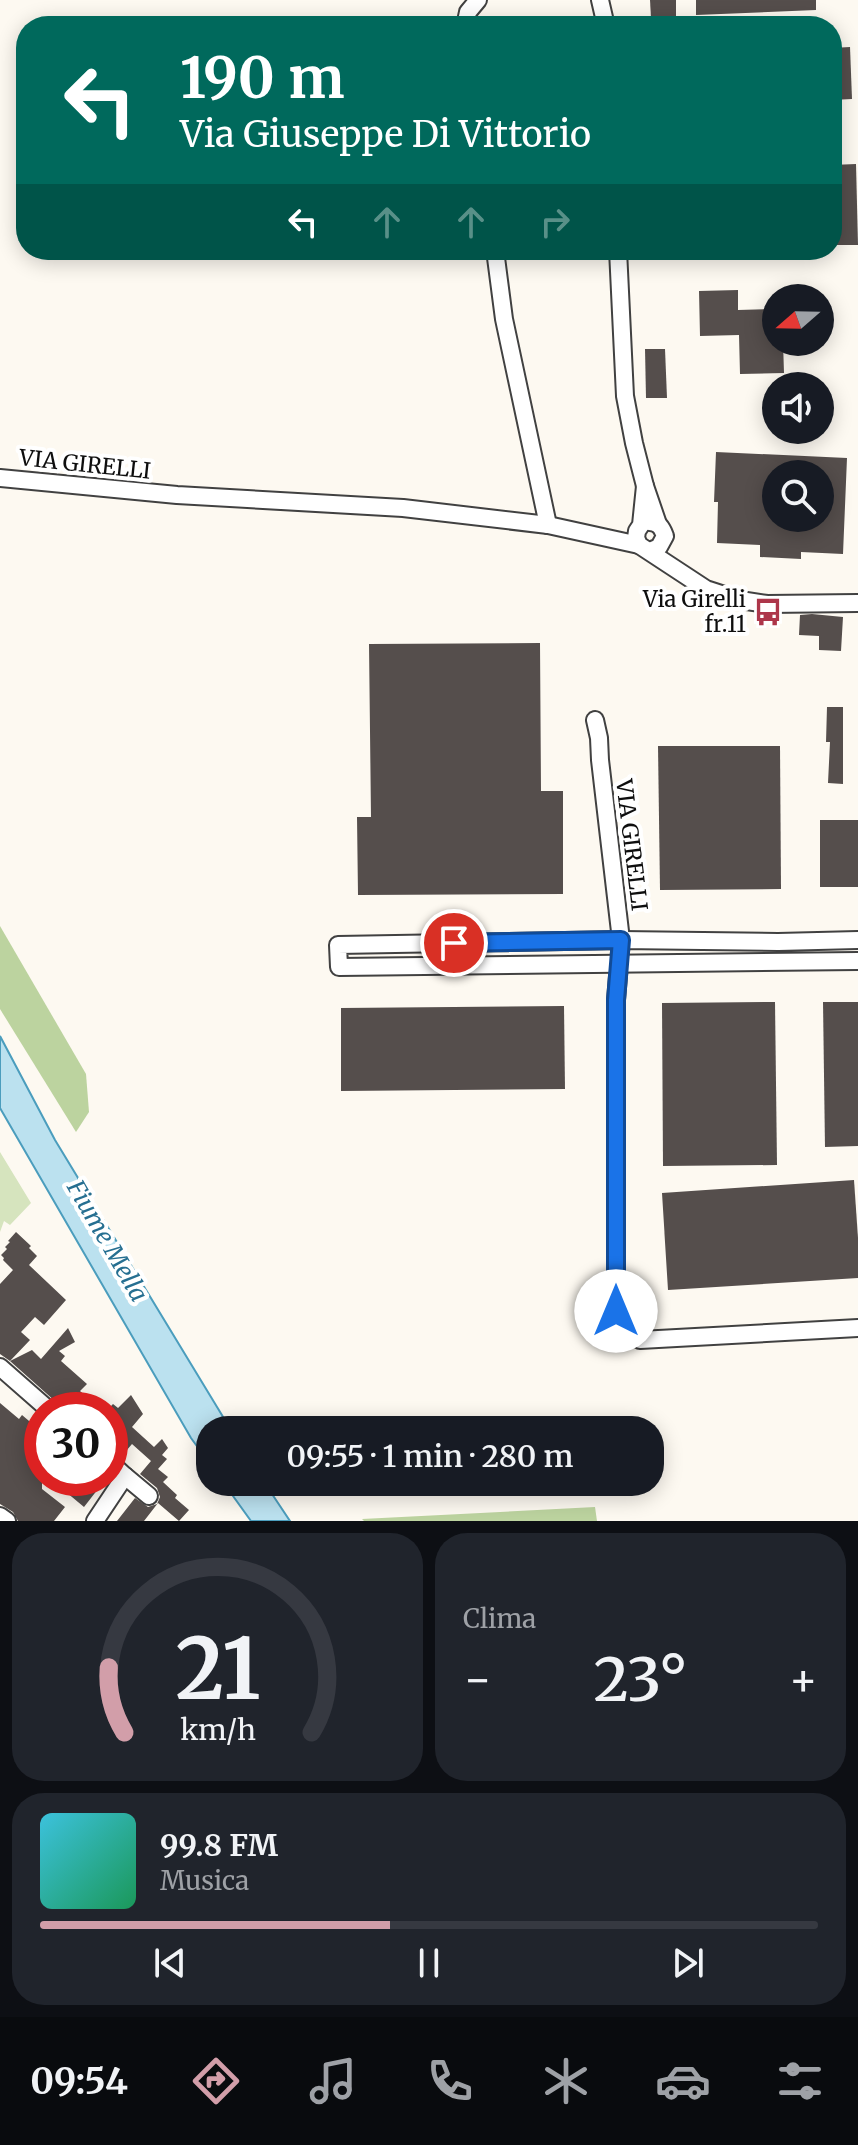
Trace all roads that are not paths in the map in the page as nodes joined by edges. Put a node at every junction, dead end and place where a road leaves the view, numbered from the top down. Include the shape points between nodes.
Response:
1 (496, 260) edge
2 (618, 260) edge
3 (0, 478) edge
4 (645, 486) junction
5 (658, 524) junction
6 (548, 525) junction
7 (641, 525) junction
8 (651, 546) junction
9 (858, 603) edge
10 (595, 720) dead end
11 (621, 940) junction
12 (858, 940) edge
13 (858, 961) edge
14 (618, 965) junction
15 (858, 1328) edge
16 (0, 1367) edge
17 (28, 1392) edge
18 (128, 1478) edge
19 (112, 1496) edge
20 (149, 1496) dead end
21 (0, 1516) edge
22 (7, 1521) edge
23 (95, 1521) edge

1 - 6 street
2 - 4 street via 625,396
3 - 6 street, VIA GIRELLI via 403,508
4 - 5 street
4 - 7 street
5 - 7 street
5 - 8 street via 662,528
6 - 8 street, VIA GIRELLI
7 - 8 street via 636,538
8 - 9 street, VIA GIRELLI via 660,560 689,579 740,600
10 - 11 street, VIA GIRELLI
11 - 12 street
11 - 14 street, VIA GIRELLI
11 - 14 street via 338,945 339,967
13 - 14 street
14 - 15 street, VIA GIRELLI via 616,1311 623,1327 640,1340
16 - 17 street
18 - 20 street
19 - 23 street
21 - 22 street

